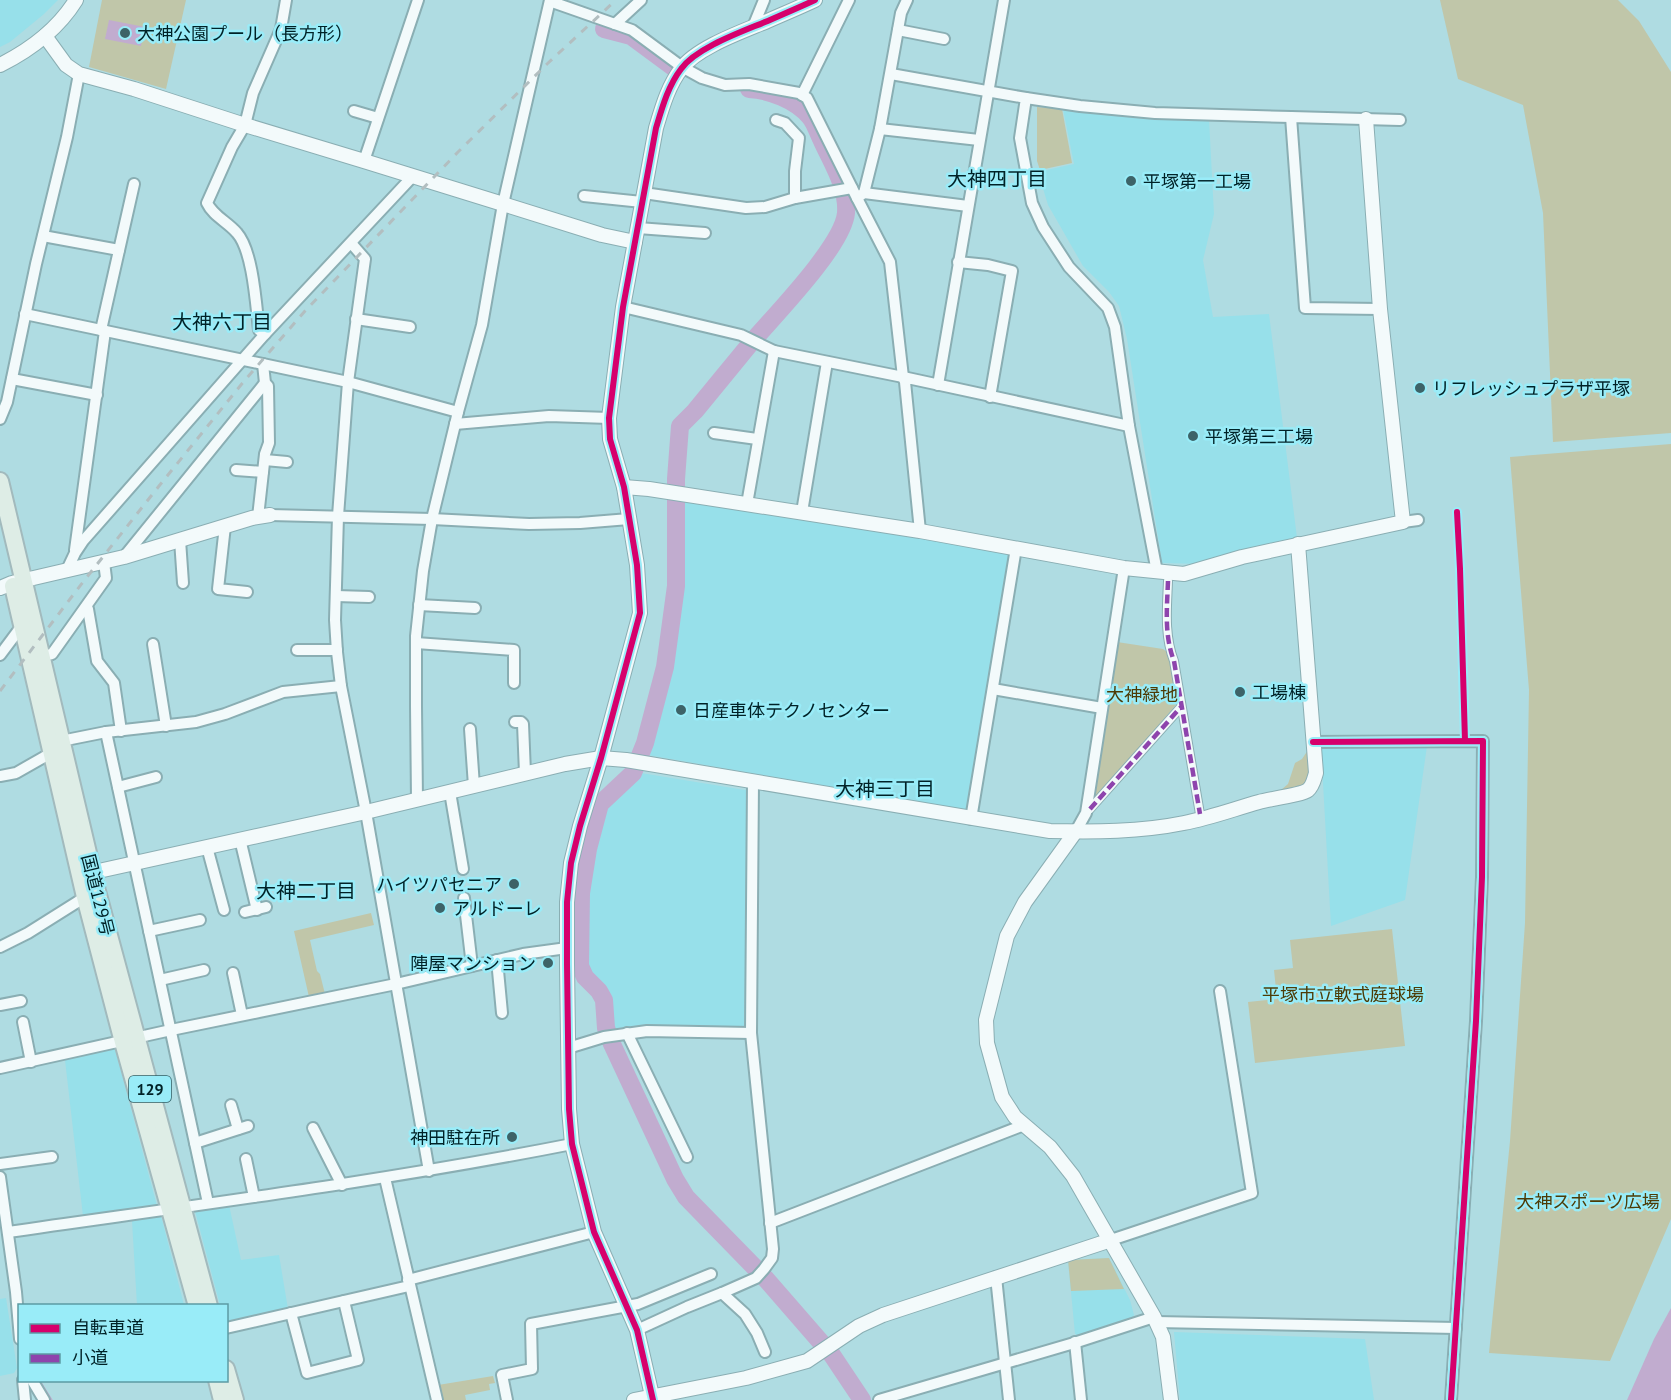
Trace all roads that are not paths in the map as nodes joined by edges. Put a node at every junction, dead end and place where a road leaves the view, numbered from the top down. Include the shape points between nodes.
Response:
1 (76, 0) edge
2 (286, 0) edge
3 (551, 0) edge
4 (641, 0) edge
5 (764, 0) edge
6 (815, 0) edge
7 (849, 0) edge
8 (907, 0) edge
9 (1004, 0) edge
10 (414, 1) edge
11 (615, 24) junction
12 (753, 27) junction
13 (898, 30) junction
14 (45, 36) junction
15 (936, 40) dead end
16 (0, 65) edge
17 (682, 67) junction
18 (79, 74) junction
19 (891, 74) junction
20 (987, 91) junction
21 (802, 95) junction
22 (1026, 98) junction
23 (354, 111) dead end
24 (1290, 117) junction
25 (378, 118) junction
26 (783, 119) dead end
27 (1366, 119) junction
28 (1400, 120) dead end
29 (245, 125) junction
30 (880, 129) junction
31 (979, 140) junction
32 (364, 161) junction
33 (413, 176) junction
34 (134, 184) dead end
35 (858, 193) junction
36 (584, 196) dead end
37 (643, 198) junction
38 (795, 198) junction
39 (503, 204) junction
40 (968, 206) junction
41 (638, 228) junction
42 (705, 233) dead end
43 (43, 236) junction
44 (635, 242) junction
45 (351, 243) junction
46 (119, 250) junction
47 (958, 262) junction
48 (623, 307) junction
49 (1380, 309) junction
50 (25, 314) junction
51 (356, 319) junction
52 (410, 327) dead end
53 (103, 330) junction
54 (266, 334) junction
55 (774, 351) junction
56 (243, 360) junction
57 (827, 362) junction
58 (263, 364) junction
59 (903, 377) junction
60 (12, 379) junction
61 (348, 382) junction
62 (265, 383) junction
63 (938, 385) junction
64 (97, 394) junction
65 (990, 397) junction
66 (458, 412) junction
67 (609, 418) junction
68 (0, 419) edge
69 (455, 424) junction
70 (1129, 426) junction
71 (714, 433) dead end
72 (758, 439) junction
73 (287, 462) dead end
74 (264, 466) junction
75 (236, 470) dead end
76 (0, 481) edge
77 (624, 487) junction
78 (747, 504) junction
79 (802, 512) junction
80 (264, 516) junction
81 (338, 516) junction
82 (432, 519) junction
83 (629, 519) junction
84 (1418, 520) dead end
85 (1403, 522) junction
86 (225, 526) junction
87 (0, 530) edge
88 (920, 531) junction
89 (180, 540) junction
90 (1298, 544) junction
91 (1016, 548) junction
92 (75, 554) junction
93 (124, 558) junction
94 (104, 562) junction
95 (1124, 568) junction
96 (67, 570) junction
97 (1162, 576) junction
98 (183, 583) dead end
99 (12, 584) edge
100 (240, 594) dead end
101 (336, 596) junction
102 (369, 597) dead end
103 (419, 605) junction
104 (86, 607) junction
105 (475, 608) dead end
106 (21, 627) junction
107 (416, 643) junction
108 (158, 650) dead end
109 (297, 650) dead end
110 (337, 650) junction
111 (0, 655) edge
112 (41, 657) junction
113 (517, 677) dead end
114 (341, 686) junction
115 (993, 689) junction
116 (1181, 707) junction
117 (1102, 708) junction
118 (523, 724) dead end
119 (166, 726) junction
120 (470, 729) dead end
121 (121, 731) junction
122 (106, 732) junction
123 (1313, 742) junction
124 (56, 747) junction
125 (601, 758) junction
126 (525, 773) junction
127 (0, 776) edge
128 (156, 777) dead end
129 (753, 782) junction
130 (474, 786) junction
131 (118, 787) junction
132 (450, 792) junction
133 (417, 800) junction
134 (1088, 811) junction
135 (366, 812) junction
136 (1200, 814) dead end
137 (971, 819) junction
138 (1077, 831) junction
139 (240, 839) junction
140 (207, 847) junction
141 (135, 862) junction
142 (463, 870) dead end
143 (86, 873) junction
144 (91, 894) junction
145 (464, 898) dead end
146 (224, 910) dead end
147 (245, 912) dead end
148 (200, 920) dead end
149 (150, 931) junction
150 (0, 947) edge
151 (567, 948) junction
152 (497, 960) junction
153 (472, 966) junction
154 (204, 970) dead end
155 (233, 973) dead end
156 (160, 980) junction
157 (396, 984) junction
158 (1220, 991) dead end
159 (21, 1001) dead end
160 (0, 1005) edge
161 (502, 1013) dead end
162 (242, 1015) junction
163 (22, 1022) dead end
164 (171, 1030) junction
165 (627, 1033) junction
166 (751, 1033) junction
167 (129, 1040) junction
168 (568, 1048) junction
169 (31, 1062) junction
170 (0, 1068) edge
171 (231, 1106) dead end
172 (1024, 1125) junction
173 (313, 1128) dead end
174 (195, 1143) junction
175 (572, 1144) junction
176 (52, 1157) dead end
177 (687, 1157) dead end
178 (246, 1159) dead end
179 (0, 1164) edge
180 (429, 1171) junction
181 (0, 1177) edge
182 (385, 1178) junction
183 (342, 1185) junction
184 (254, 1197) junction
185 (208, 1203) junction
186 (176, 1208) junction
187 (770, 1223) junction
188 (8, 1232) junction
189 (594, 1232) junction
190 (1111, 1240) junction
191 (711, 1274) dead end
192 (996, 1277) junction
193 (409, 1283) junction
194 (722, 1293) junction
195 (344, 1301) junction
196 (197, 1304) edge
197 (209, 1304) edge
198 (626, 1306) junction
199 (291, 1313) junction
200 (18, 1316) edge
201 (1155, 1319) junction
202 (228, 1328) edge
203 (1456, 1328) junction
204 (637, 1330) junction
205 (1075, 1342) junction
206 (765, 1352) dead end
207 (1004, 1363) junction
208 (228, 1376) edge
209 (23, 1382) edge
210 (33, 1382) edge
211 (218, 1382) edge
212 (652, 1398) edge
213 (25, 1400) edge
214 (44, 1400) edge
215 (222, 1400) edge
216 (235, 1400) edge
217 (437, 1400) edge
218 (507, 1400) edge
219 (634, 1400) edge
220 (879, 1400) edge
221 (1009, 1400) edge
222 (1081, 1400) edge
223 (1171, 1400) edge
224 (1450, 1400) edge

1 - 14 street
2 - 29 street via 281,29 253,93
3 - 11 street
3 - 39 street
4 - 11 street
5 - 12 street
6 - 12 street
7 - 21 street
8 - 13 street
9 - 20 street
10 - 25 street
11 - 17 street via 632,30
12 - 17 street
13 - 15 street
13 - 19 street
14 - 16 street
14 - 18 street via 66,65
17 - 21 street via 725,85 748,84
17 - 37 street via 664,101
18 - 29 street
18 - 43 street
19 - 20 street
19 - 30 street
20 - 22 street
20 - 31 street
21 - 35 street
22 - 24 street via 1144,112
22 - 70 street via 1020,138 1032,203 1069,267 1108,308 1115,327
23 - 25 street
24 - 27 street
24 - 49 street via 1305,308
25 - 32 street
26 - 38 street via 799,138
27 - 28 street
27 - 49 street
29 - 32 street
29 - 54 street via 207,203 238,233 246,249 259,330
30 - 31 street
30 - 35 street
31 - 40 street
32 - 33 street
33 - 39 street
33 - 45 street
34 - 46 street
35 - 38 street
35 - 40 street
35 - 59 street via 890,262
36 - 37 street via 599,193
37 - 38 street via 746,208
37 - 41 street
39 - 44 street
39 - 66 street via 482,325
40 - 47 street
41 - 42 street
41 - 44 street
43 - 46 street
43 - 50 street
44 - 48 street
45 - 51 street via 364,259
45 - 54 street
46 - 53 street
47 - 63 street
47 - 65 street via 1012,271
48 - 55 street via 741,335
48 - 67 street
49 - 85 street
50 - 53 street
50 - 60 street
51 - 52 street
51 - 61 street
53 - 56 street
53 - 64 street
54 - 56 street
55 - 57 street
55 - 72 street
56 - 58 street
56 - 92 street
57 - 59 street
57 - 79 street
58 - 61 street
58 - 62 street
59 - 63 street
59 - 88 street
60 - 64 street
60 - 68 street
61 - 66 street
61 - 81 street via 336,474
62 - 74 street via 269,443
62 - 93 street
63 - 65 street
64 - 92 street
65 - 70 street
66 - 69 street
67 - 69 street via 549,416
67 - 77 street via 610,439
69 - 82 street
70 - 97 street
71 - 72 street
72 - 78 street
73 - 74 street
74 - 75 street
74 - 80 street
76 - 99 highway, 国道129号 / 129
77 - 78 street
77 - 83 street
78 - 79 street
79 - 88 street
80 - 81 street
80 - 86 street
81 - 82 street
81 - 101 street
82 - 83 street via 529,524
82 - 103 street
83 - 125 street via 638,565 640,613
84 - 85 street
85 - 90 street
86 - 89 street
86 - 100 street via 218,589
87 - 99 highway, 国道129号 / 129
88 - 91 street
89 - 93 street
89 - 98 street
90 - 97 street via 1184,574
90 - 123 street
91 - 95 street
91 - 115 street
92 - 96 street
93 - 94 street
94 - 96 street
94 - 104 street via 106,578
95 - 97 street
95 - 117 street
96 - 99 street
97 - 116 street via 1168,646
99 - 106 highway, 国道129号 / 129
99 - 112 highway, 国道129号 / 129
101 - 102 street
101 - 110 street
103 - 105 street
103 - 107 street
104 - 112 street via 52,654
104 - 121 street via 97,661 114,682
106 - 111 street
106 - 124 highway, 国道129号 / 129
107 - 113 street via 469,651 514,650
107 - 133 street
108 - 119 street via 156,695
109 - 110 street
110 - 114 street
112 - 124 highway, 国道129号 / 129
114 - 119 street via 283,692 225,714
114 - 135 street
115 - 117 street
115 - 137 street
116 - 134 street
116 - 136 street
117 - 134 street
118 - 126 street
119 - 121 street
120 - 130 street
121 - 122 street
122 - 124 street
122 - 131 street
123 - 138 street via 1316,773 1308,790 1181,824
123 - 203 street via 1483,741 1479,950
124 - 127 street via 15,773
124 - 143 highway, 国道129号 / 129
125 - 126 street
125 - 129 street
125 - 151 street via 571,863
126 - 130 street
128 - 131 street
129 - 137 street
129 - 166 street
130 - 132 street
131 - 141 street
132 - 133 street
132 - 142 street
133 - 135 street
134 - 138 street
135 - 139 street
135 - 157 street
137 - 138 street via 1050,831
138 - 172 street via 1025,902 1007,936 986,1020 987,1043 1002,1097
139 - 140 street
139 - 147 street via 261,908
140 - 141 street
140 - 146 street
141 - 143 street
141 - 149 street
143 - 144 highway, 国道129号 / 129
144 - 150 street
144 - 167 highway, 国道129号 / 129
145 - 153 street
148 - 149 street
149 - 156 street
151 - 152 street
151 - 168 street
152 - 153 street
152 - 161 street
153 - 157 street
154 - 156 street
155 - 162 street
156 - 164 street
157 - 162 street
157 - 180 street
158 - 190 street via 1252,1193
159 - 160 street
162 - 164 street
163 - 169 street
164 - 167 street
164 - 174 street
165 - 166 street
165 - 168 street
165 - 177 street
166 - 187 street
167 - 169 street
167 - 186 highway, 国道129号 / 129
168 - 175 street
169 - 170 street
171 - 174 street via 243,1127
172 - 187 street
172 - 190 street via 1050,1147 1068,1170
173 - 183 street
174 - 185 street
175 - 180 street
175 - 189 street
176 - 179 street
178 - 184 street
180 - 182 street
181 - 188 street
182 - 183 street
182 - 193 street
183 - 184 street
184 - 185 street
185 - 186 street
186 - 188 street
186 - 196 highway, 国道129号 / 129
186 - 197 highway, 国道129号 / 129
187 - 194 street via 772,1258 756,1278
188 - 200 street
189 - 193 street
189 - 198 street
190 - 192 street
190 - 201 street
191 - 198 street
192 - 207 street
192 - 212 street via 858,1326 807,1361
193 - 195 street
193 - 217 street
194 - 204 street
194 - 206 street via 745,1314
195 - 199 street
195 - 199 street via 358,1360 307,1373
198 - 204 street
198 - 218 street via 531,1324 532,1369 502,1375
199 - 202 street
201 - 203 street
201 - 205 street
201 - 223 street via 1163,1337
203 - 224 street
204 - 212 street
205 - 207 street
205 - 222 street
207 - 220 street
207 - 221 street
208 - 216 highway
209 - 213 street
210 - 214 street
211 - 215 highway
212 - 219 street

